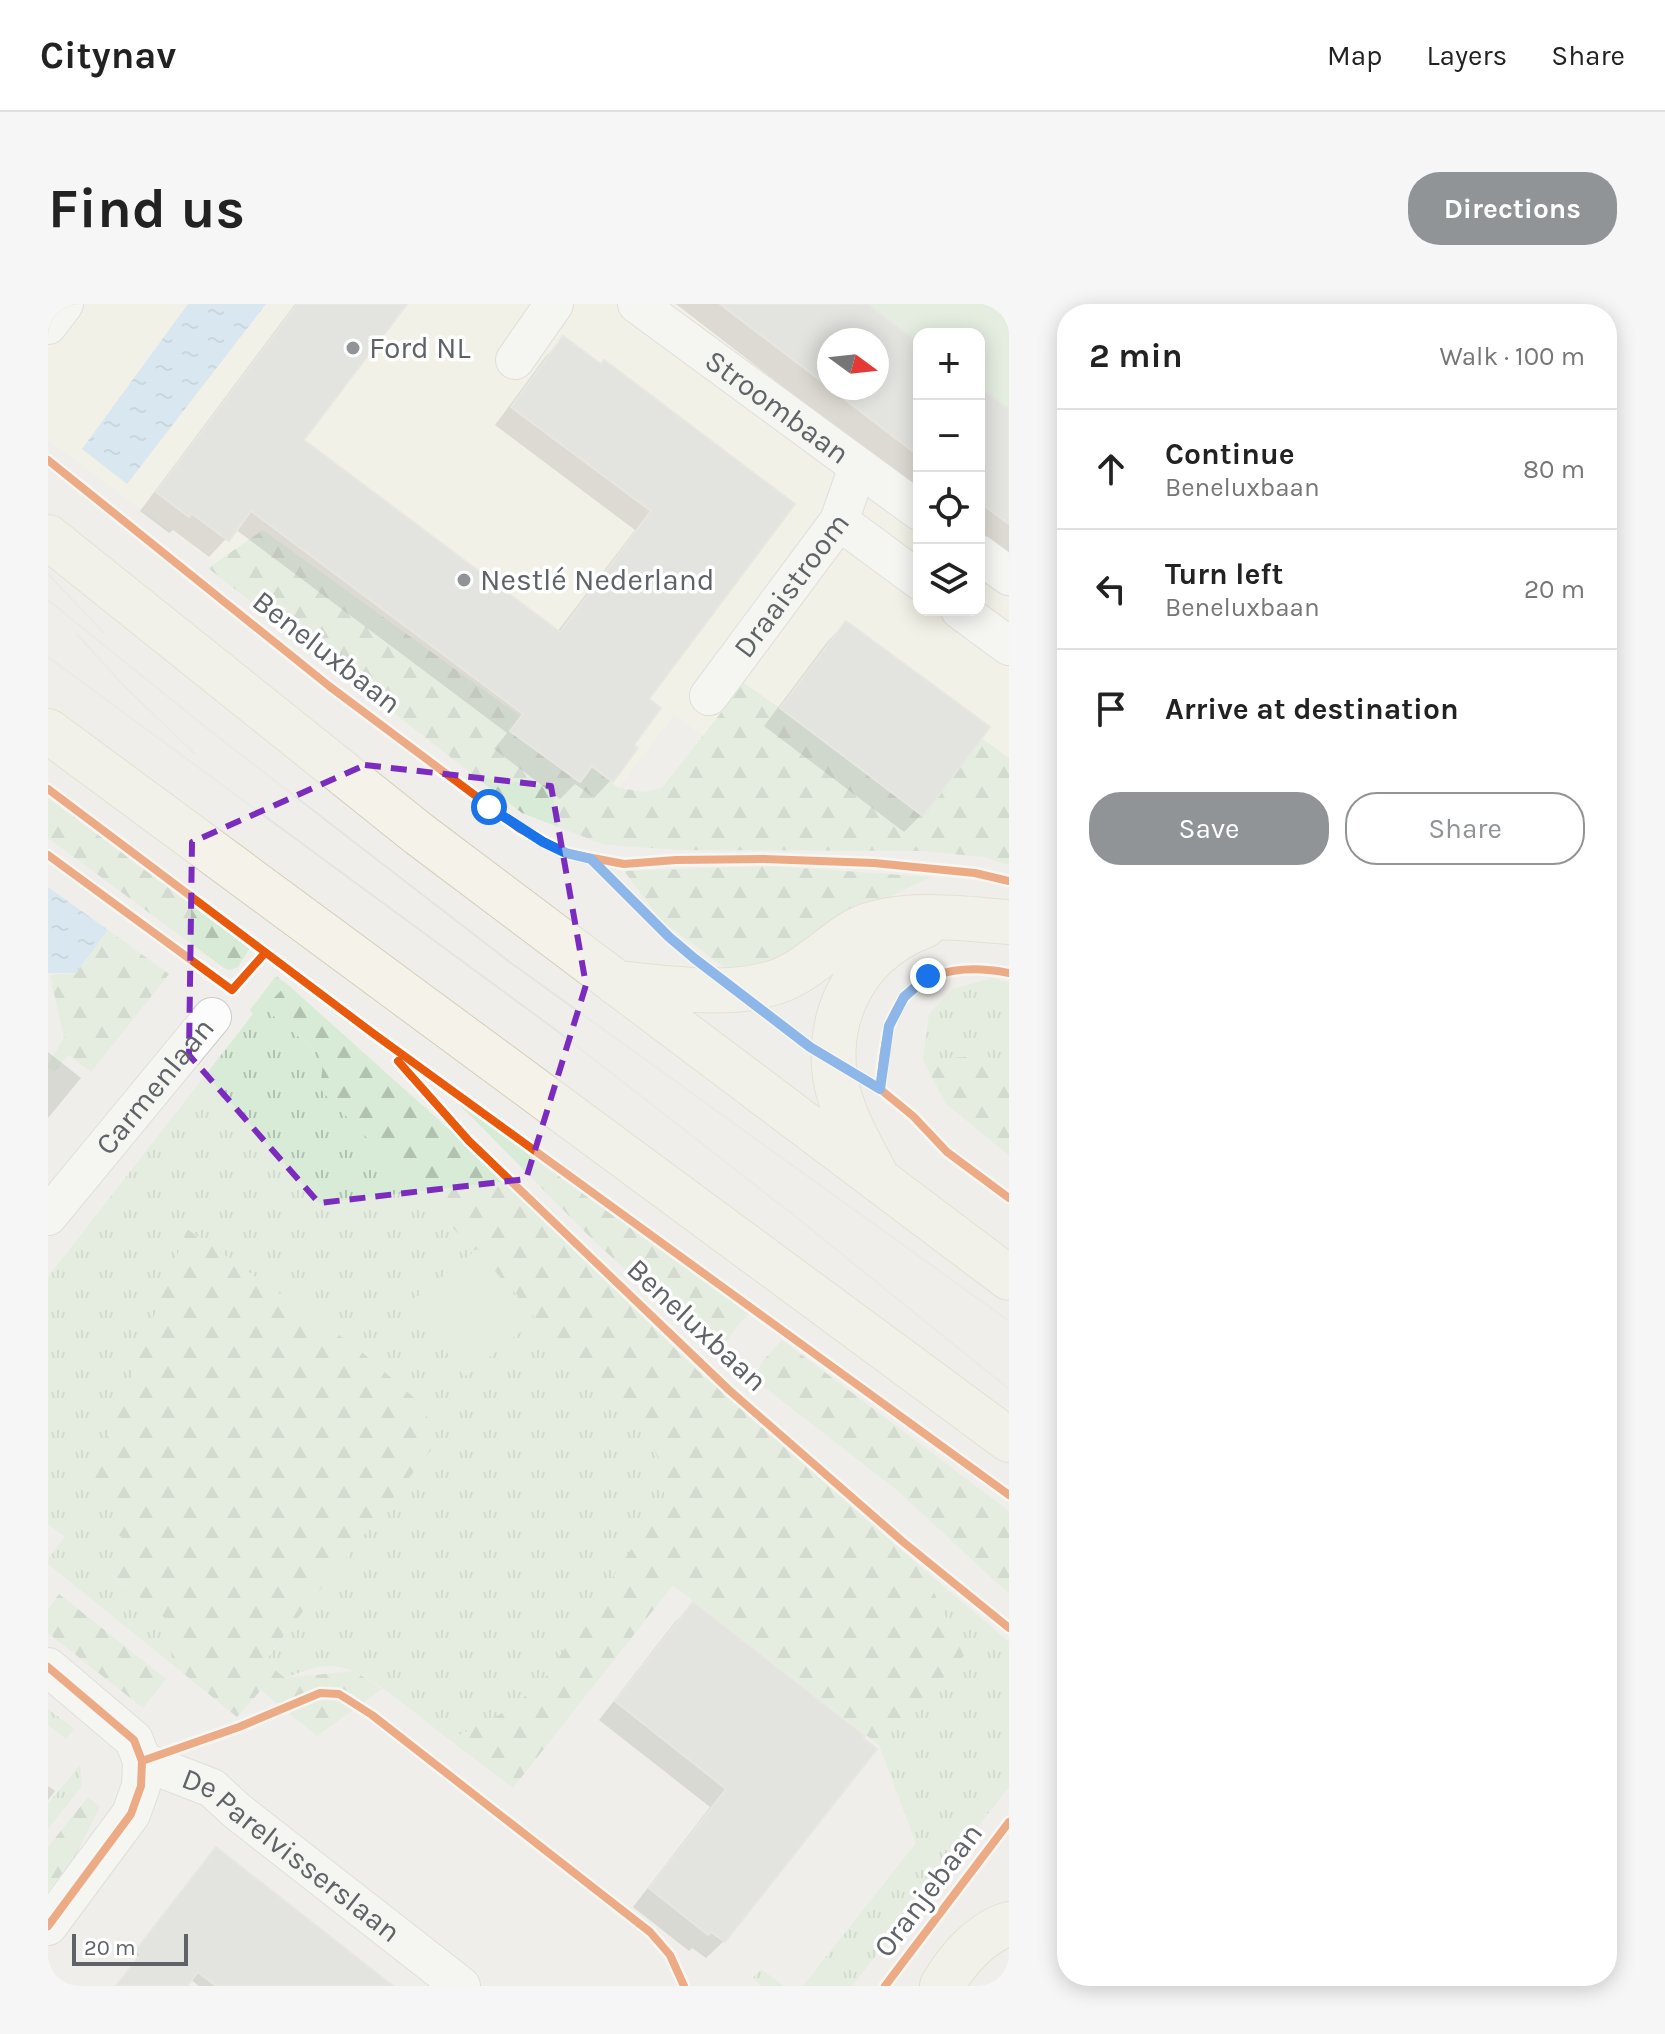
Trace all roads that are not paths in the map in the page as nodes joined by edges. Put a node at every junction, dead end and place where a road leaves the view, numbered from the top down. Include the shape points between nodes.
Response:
1 (64, 304) edge
2 (554, 304) edge
3 (637, 304) edge
4 (48, 325) edge
5 (515, 360) dead end
6 (858, 467) junction
7 (913, 507) edge
8 (839, 521) junction
9 (48, 537) edge
10 (985, 558) edge
11 (913, 576) edge
12 (1009, 576) edge
13 (968, 616) edge
14 (1009, 646) edge
15 (709, 696) dead end
16 (48, 731) edge
17 (948, 918) junction
18 (1009, 922) edge
19 (616, 983) junction
20 (212, 1017) dead end
21 (62, 1170) edge
22 (880, 1182) junction
23 (48, 1216) edge
24 (1009, 1278) edge
25 (1009, 1440) edge
26 (48, 1667) edge
27 (142, 1761) junction
28 (1007, 1921) edge
29 (48, 1926) edge
30 (461, 1986) edge
31 (942, 1986) edge

1 - 4 street
2 - 5 street
3 - 6 street, Stroombaan
6 - 7 street, Stroombaan
6 - 8 street, Draaistroom
8 - 11 street
8 - 15 street, Draaistroom
9 - 19 main road via 419,834
10 - 12 street
13 - 14 street
16 - 25 main road
17 - 18 main road
17 - 19 main road via 900,918 855,930 793,976 767,985 736,989
17 - 22 main road via 880,950 856,977 833,1034 840,1098
19 - 22 main road
20 - 21 street, Carmenlaan
21 - 23 street, Carmenlaan
22 - 24 main road
26 - 27 street, De Parelvisserslaan via 134,1740
27 - 29 street via 141,1786 131,1814
27 - 30 street, De Parelvisserslaan via 212,1788
28 - 31 main road via 963,1956

